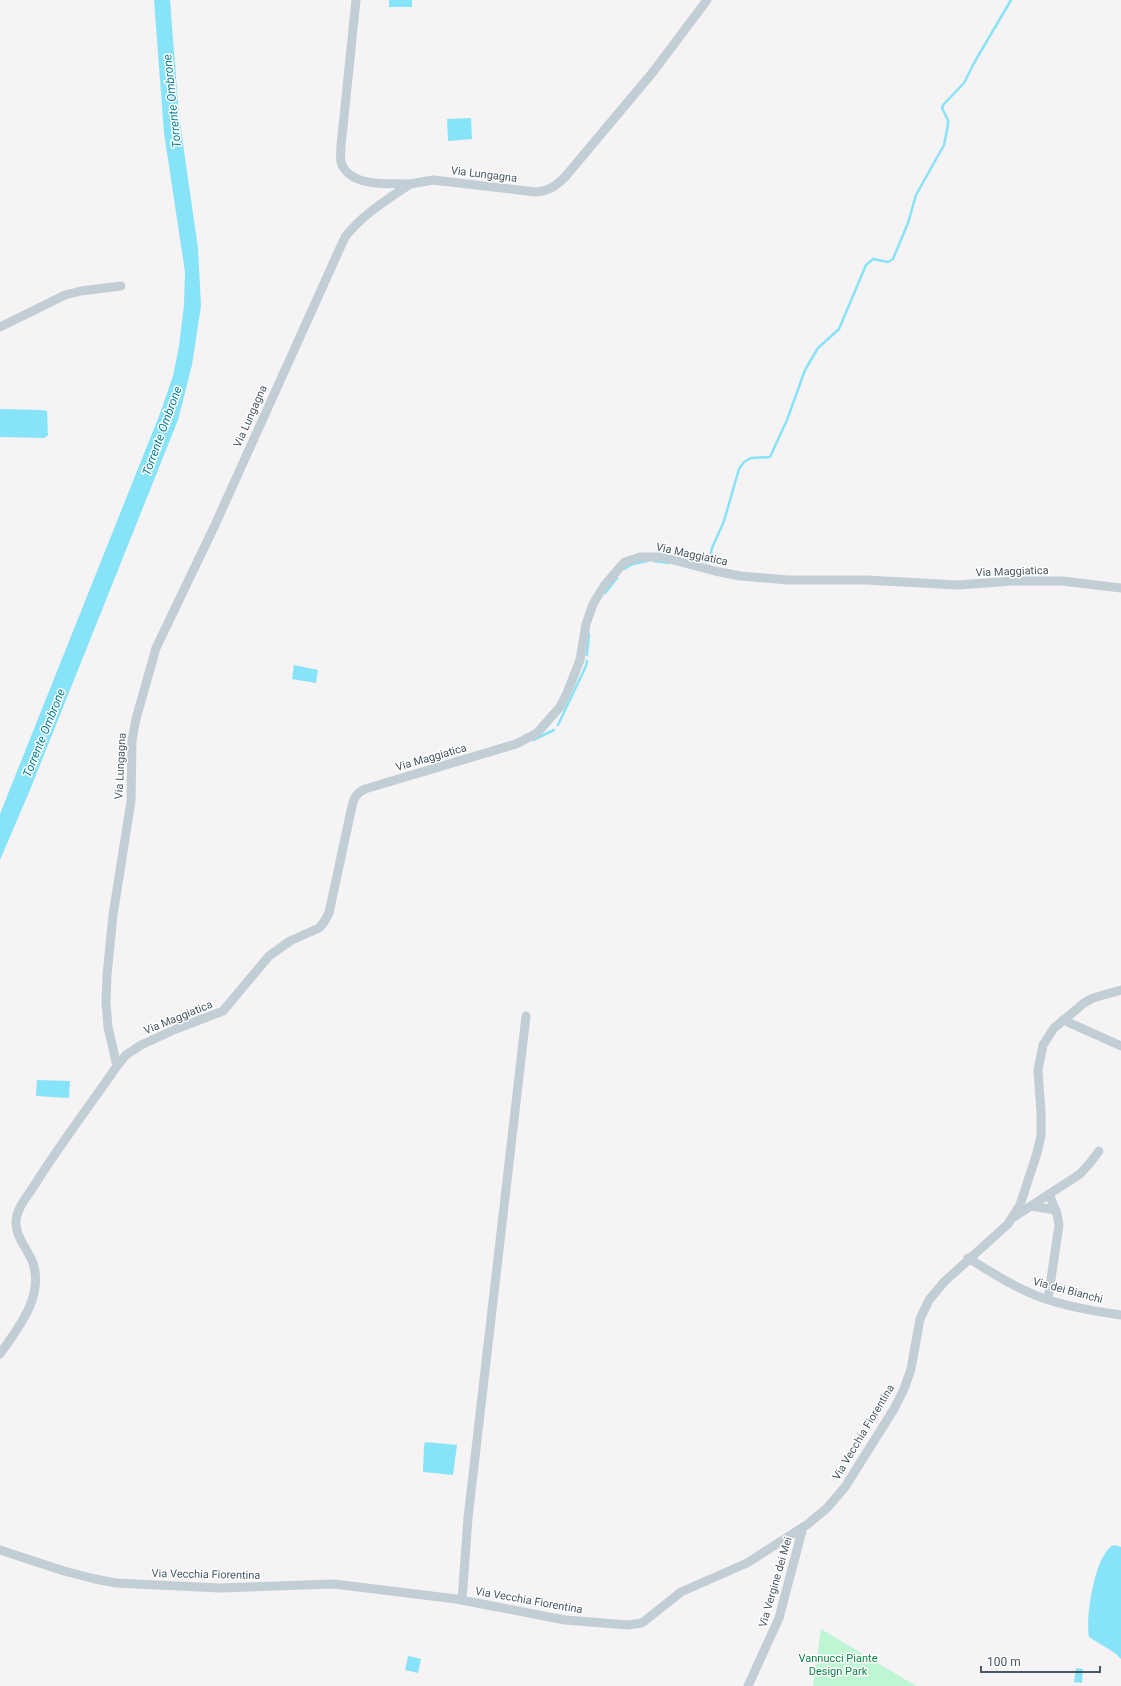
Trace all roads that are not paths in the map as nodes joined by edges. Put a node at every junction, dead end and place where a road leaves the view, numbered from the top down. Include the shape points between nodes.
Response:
1 (356, 0) edge
2 (706, 0) edge
3 (410, 184) junction
4 (121, 286) dead end
5 (0, 327) edge
6 (1121, 588) edge
7 (1121, 990) edge
8 (526, 1016) dead end
9 (1063, 1020) junction
10 (1121, 1046) edge
11 (117, 1066) junction
12 (1099, 1151) dead end
13 (1049, 1194) junction
14 (1031, 1206) junction
15 (1056, 1210) junction
16 (1012, 1219) junction
17 (968, 1258) junction
18 (1048, 1299) junction
19 (1121, 1316) edge
20 (0, 1354) edge
21 (803, 1528) junction
22 (0, 1550) edge
23 (462, 1600) junction
24 (748, 1686) edge

1 - 3 street via 341,162 349,175 361,181
2 - 3 street, Via Lungagna via 652,72 565,177 551,189 529,192 433,180
3 - 11 street, Via Lungagna via 374,208 345,237 215,525 156,648 132,740 131,801 113,915 107,975 108,1026
4 - 5 street via 65,295
6 - 11 street, Via Maggiatica via 1062,581 958,585 866,580 788,580 735,575 662,557 640,557 625,562 604,586 593,604 586,624 580,660 567,693 556,712 537,733 509,746 360,792 354,798 330,909 322,925 290,941 269,956 223,1011 141,1045 126,1055
7 - 9 street, Via Vecchia Fiorentina via 1088,1000
8 - 23 street via 468,1518
9 - 10 street
9 - 16 street, Via Vecchia Fiorentina via 1049,1035 1040,1055 1039,1146 1025,1192
11 - 20 street, Via Maggiatica via 18,1212 18,1233 33,1263 35,1282 26,1318
12 - 13 street via 1084,1170
13 - 14 street
13 - 15 street
14 - 15 street
14 - 16 street
15 - 18 street via 1059,1225
16 - 17 street, Via Vecchia Fiorentina
17 - 18 street, Via dei Bianchi via 1029,1293
17 - 21 street, Via Vecchia Fiorentina via 944,1282 923,1310 908,1380 894,1409 855,1473 827,1508
18 - 19 street, Via dei Bianchi
21 - 23 street, Via Vecchia Fiorentina via 748,1563 680,1592 648,1620 638,1625 565,1620
21 - 24 street, Via Vergine dei Mei via 778,1618
22 - 23 street, Via Vecchia Fiorentina via 70,1573 116,1583 220,1588 334,1584

